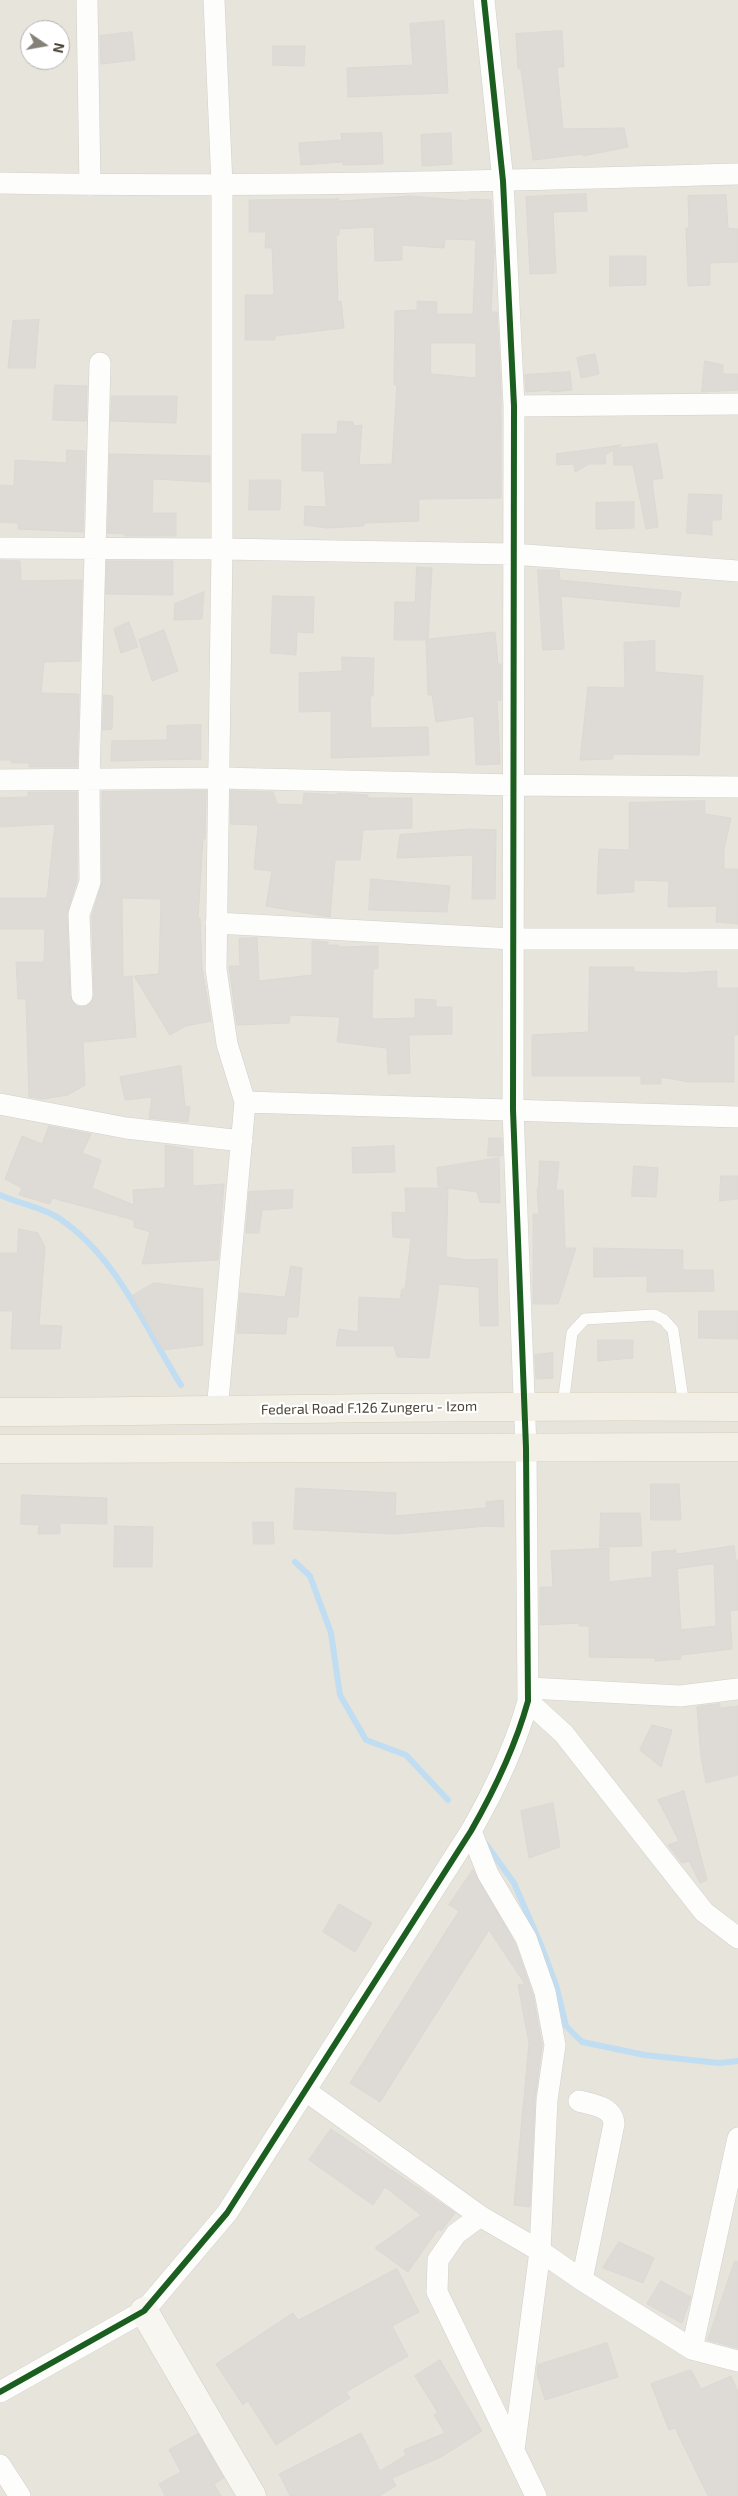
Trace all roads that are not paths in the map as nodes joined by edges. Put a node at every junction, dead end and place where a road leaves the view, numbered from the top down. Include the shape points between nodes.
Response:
1 (87, 0) edge
2 (214, 0) edge
3 (484, 0) edge
4 (738, 174) edge
5 (503, 181) junction
6 (0, 183) edge
7 (90, 185) junction
8 (222, 185) junction
9 (100, 363) dead end
10 (738, 404) edge
11 (514, 406) junction
12 (0, 548) edge
13 (95, 549) junction
14 (222, 549) junction
15 (514, 554) junction
16 (738, 571) edge
17 (219, 778) junction
18 (0, 780) edge
19 (89, 780) junction
20 (513, 785) junction
21 (738, 787) edge
22 (216, 923) junction
23 (513, 939) junction
24 (738, 939) edge
25 (82, 995) dead end
26 (245, 1102) junction
27 (0, 1104) edge
28 (513, 1110) junction
29 (738, 1117) edge
30 (242, 1142) junction
31 (524, 1405) junction
32 (563, 1405) junction
33 (684, 1406) junction
34 (738, 1406) edge
35 (217, 1411) junction
36 (0, 1412) edge
37 (738, 1447) edge
38 (526, 1448) junction
39 (0, 1449) edge
40 (738, 1689) edge
41 (528, 1694) junction
42 (471, 1831) junction
43 (738, 1938) edge
44 (306, 2091) junction
45 (579, 2100) dead end
46 (738, 2138) edge
47 (480, 2216) junction
48 (540, 2251) junction
49 (582, 2280) junction
50 (144, 2311) junction
51 (692, 2349) junction
52 (738, 2361) edge
53 (0, 2392) edge
54 (514, 2450) junction
55 (0, 2465) edge
56 (20, 2496) edge
57 (252, 2496) edge
58 (536, 2496) edge

1 - 7 street
2 - 8 street
3 - 5 street
4 - 5 street
5 - 8 street
5 - 11 street
6 - 7 street
7 - 8 street
8 - 14 street
9 - 13 street
10 - 11 street
11 - 15 street
12 - 13 street
13 - 14 street
13 - 19 street
14 - 15 street
14 - 17 street
15 - 16 street
15 - 20 street
17 - 19 street
17 - 20 street
17 - 22 street
18 - 19 street
19 - 25 street via 90,882 80,914
20 - 21 street
20 - 23 street
22 - 23 street
22 - 26 street via 216,969 224,1026
23 - 24 street
23 - 28 street
26 - 28 street
26 - 30 street
27 - 30 street via 126,1128
28 - 29 street
28 - 31 street
30 - 35 street
31 - 32 main road, Federal Road F.126 Zungeru - Izom
31 - 35 main road, Federal Road F.126 Zungeru - Izom
31 - 38 street
32 - 33 main road, Federal Road F.126 Zungeru - Izom
32 - 33 lane via 572,1334 578,1324 585,1319 654,1315 673,1330
33 - 34 main road, Federal Road F.126 Zungeru - Izom
35 - 36 main road, Federal Road F.126 Zungeru - Izom
37 - 38 main road
38 - 39 main road
38 - 41 street
40 - 41 street via 680,1696
41 - 42 street via 519,1735 493,1793
41 - 43 street via 564,1734 704,1912
42 - 44 street
42 - 48 street via 488,1874 526,1938 546,1992 555,2045 547,2100
44 - 47 street
44 - 50 street via 227,2213
45 - 49 street via 609,2111 614,2117
46 - 51 street
47 - 48 street
47 - 54 street via 456,2234 438,2260 437,2292
48 - 49 street
48 - 54 street
49 - 51 street
50 - 53 street
50 - 57 main road
51 - 52 street
54 - 58 street
55 - 56 street

